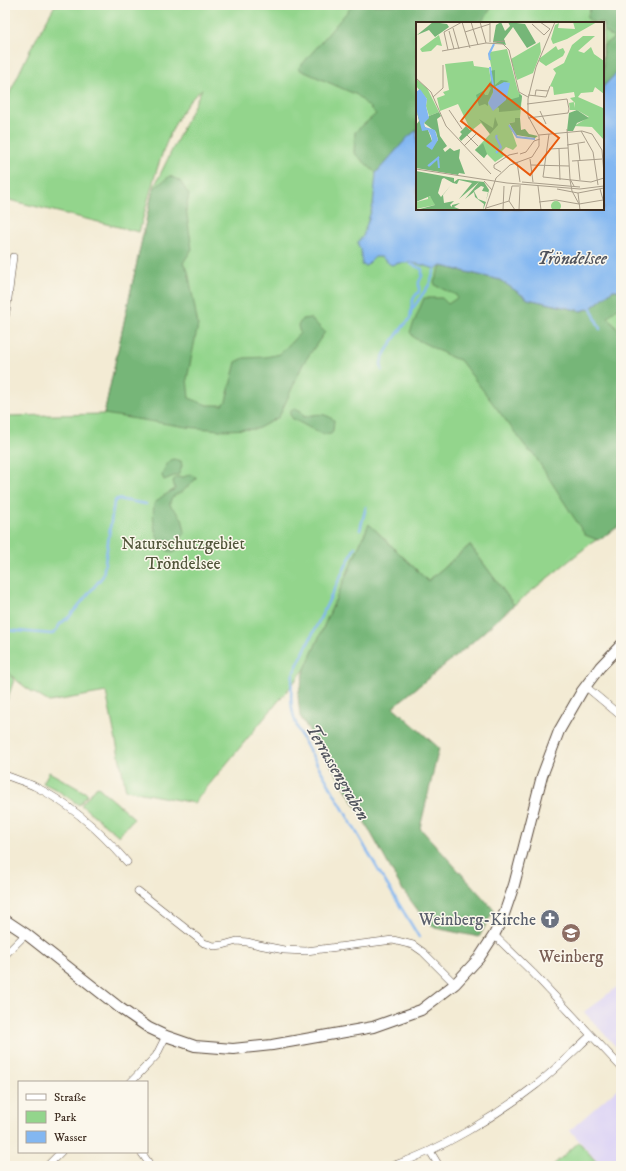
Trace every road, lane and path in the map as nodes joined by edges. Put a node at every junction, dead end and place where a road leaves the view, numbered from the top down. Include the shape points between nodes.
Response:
1 (13, 257) dead end
2 (7, 276) edge
3 (5, 317) edge
4 (621, 645) edge
5 (585, 686) junction
6 (621, 716) edge
7 (5, 775) edge
8 (127, 862) dead end
9 (138, 891) dead end
10 (5, 920) edge
11 (26, 934) junction
12 (494, 935) junction
13 (5, 955) edge
14 (455, 984) junction
15 (166, 1036) junction
16 (591, 1036) junction
17 (621, 1068) edge
18 (132, 1081) edge
19 (430, 1151) junction
20 (60, 1153) edge
21 (142, 1153) edge
22 (47, 1166) edge
23 (150, 1166) edge
24 (392, 1166) edge
25 (439, 1166) edge

1 - 2 street
2 - 3 street via 10,290
4 - 5 street
5 - 6 street
5 - 12 street via 550,751 514,885
7 - 8 street via 34,786 78,813 106,838
9 - 14 street via 209,945 224,945 237,941 284,950 306,951 393,940 423,952
10 - 11 street
11 - 13 street
11 - 15 street via 120,1008 149,1028
12 - 14 street via 475,963
12 - 16 street
14 - 15 street via 421,1010 373,1027 272,1045 233,1049 195,1046
15 - 18 street via 156,1056
16 - 17 street
16 - 19 street via 537,1084 508,1105
19 - 24 street
19 - 25 street
20 - 22 street
21 - 23 street

